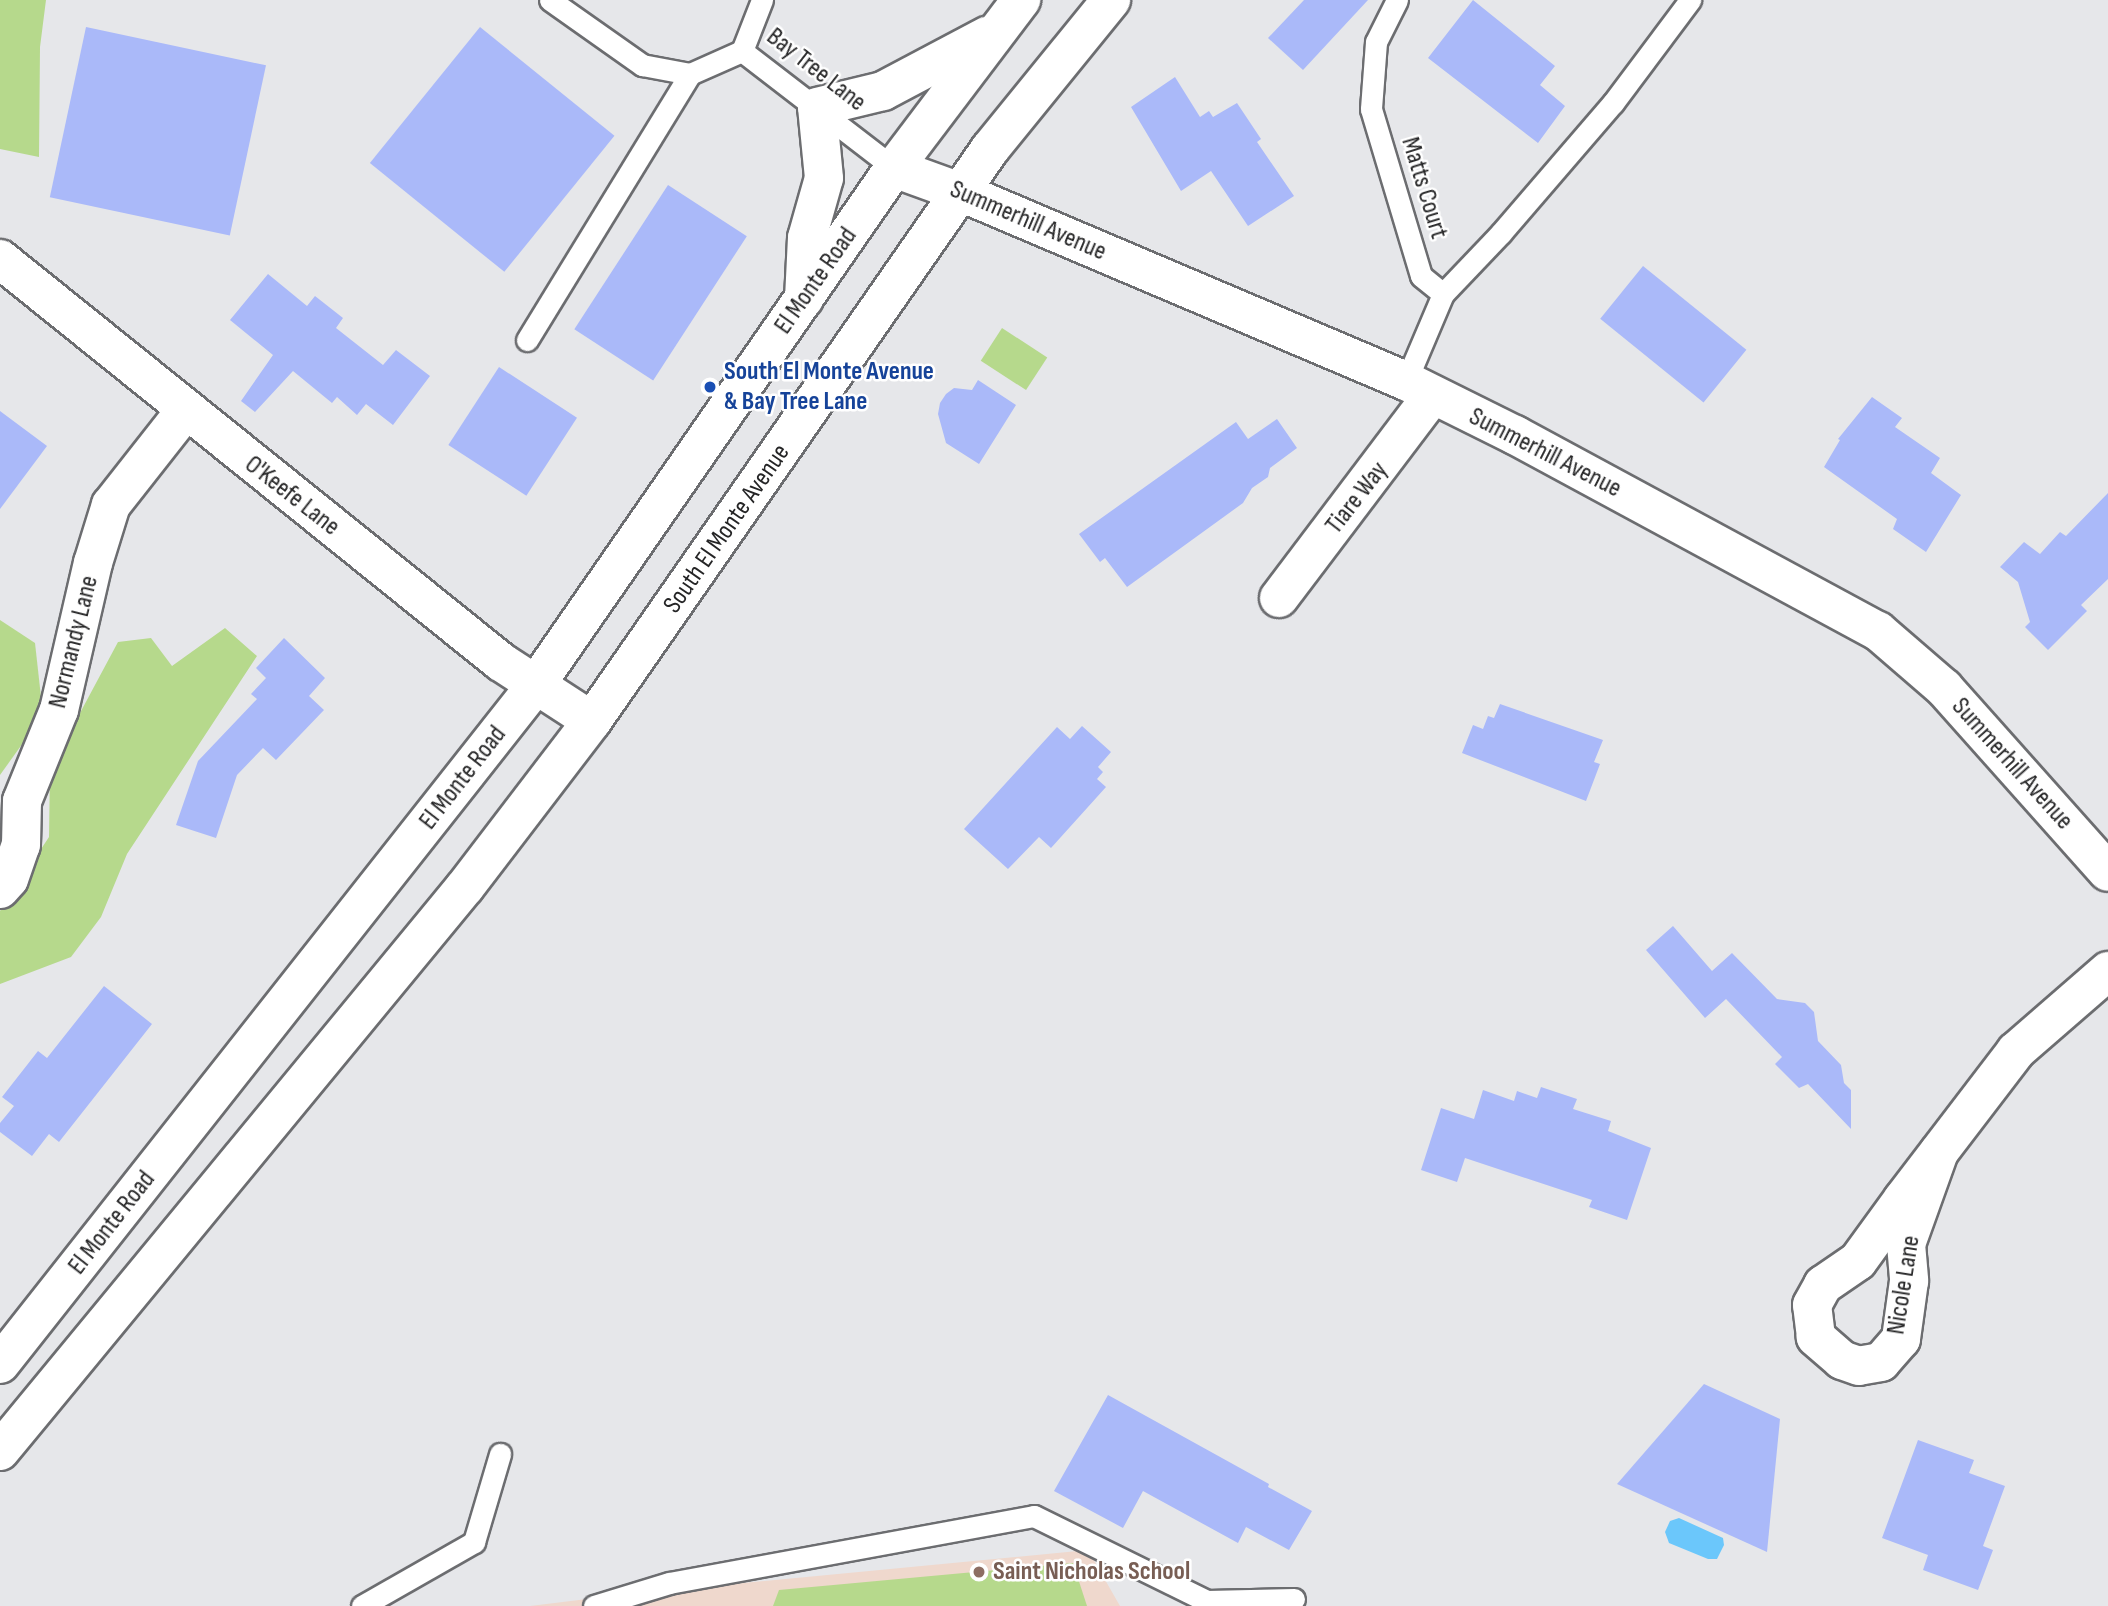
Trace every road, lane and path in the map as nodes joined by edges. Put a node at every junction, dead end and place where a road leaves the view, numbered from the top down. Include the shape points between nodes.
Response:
1 (550, 0) edge
2 (762, 0) edge
3 (1021, 0) edge
4 (1111, 0) edge
5 (1397, 0) edge
6 (1689, 0) edge
7 (998, 30) junction
8 (742, 51) junction
9 (690, 74) junction
10 (817, 107) junction
11 (894, 168) junction
12 (963, 193) junction
13 (0, 259) edge
14 (1443, 293) junction
15 (804, 299) junction
16 (527, 340) dead end
17 (1419, 389) junction
18 (185, 411) junction
19 (1279, 598) dead end
20 (535, 686) junction
21 (592, 721) junction
22 (2108, 872) edge
23 (0, 889) edge
24 (2108, 971) edge
25 (1939, 1152) junction
26 (0, 1364) edge
27 (0, 1451) edge
28 (500, 1454) dead end
29 (1294, 1599) dead end
30 (631, 1600) edge
31 (362, 1606) edge
32 (594, 1606) edge

1 - 9 lane via 642,65
2 - 8 lane, Bay Tree Lane
3 - 7 main road
4 - 12 main road, South El Monte Avenue via 990,149
5 - 14 lane, Matts Court via 1376,43 1371,108 1421,276
6 - 14 lane via 1613,103
7 - 10 main road via 883,91
7 - 11 main road
8 - 9 lane
8 - 10 lane, Bay Tree Lane
9 - 16 lane
10 - 11 lane, Bay Tree Lane
10 - 15 main road via 824,178 807,239
11 - 12 main road, Summerhill Avenue
11 - 15 main road, El Monte Road
12 - 17 main road, Summerhill Avenue
12 - 21 main road, South El Monte Avenue
13 - 18 main road, O'Keefe Lane
14 - 17 lane
15 - 20 main road, El Monte Road
17 - 19 main road, Tiare Way
17 - 22 main road, Summerhill Avenue via 1515,435 1878,631 1944,688
18 - 20 main road, O'Keefe Lane
18 - 23 main road, Normandy Lane via 111,505 59,710 22,801 21,845
20 - 21 main road, O'Keefe Lane
20 - 26 main road, El Monte Road
21 - 27 main road, South El Monte Avenue via 465,887
24 - 25 main road, Nicole Lane via 2016,1051
25 - 25 main road, Nicole Lane via 1858,1261 1823,1285 1812,1305 1815,1336 1842,1360 1860,1366 1881,1362 1901,1339 1909,1282 1906,1244
28 - 31 lane via 474,1542
29 - 30 lane via 1206,1601 1034,1516 669,1583
30 - 32 lane

